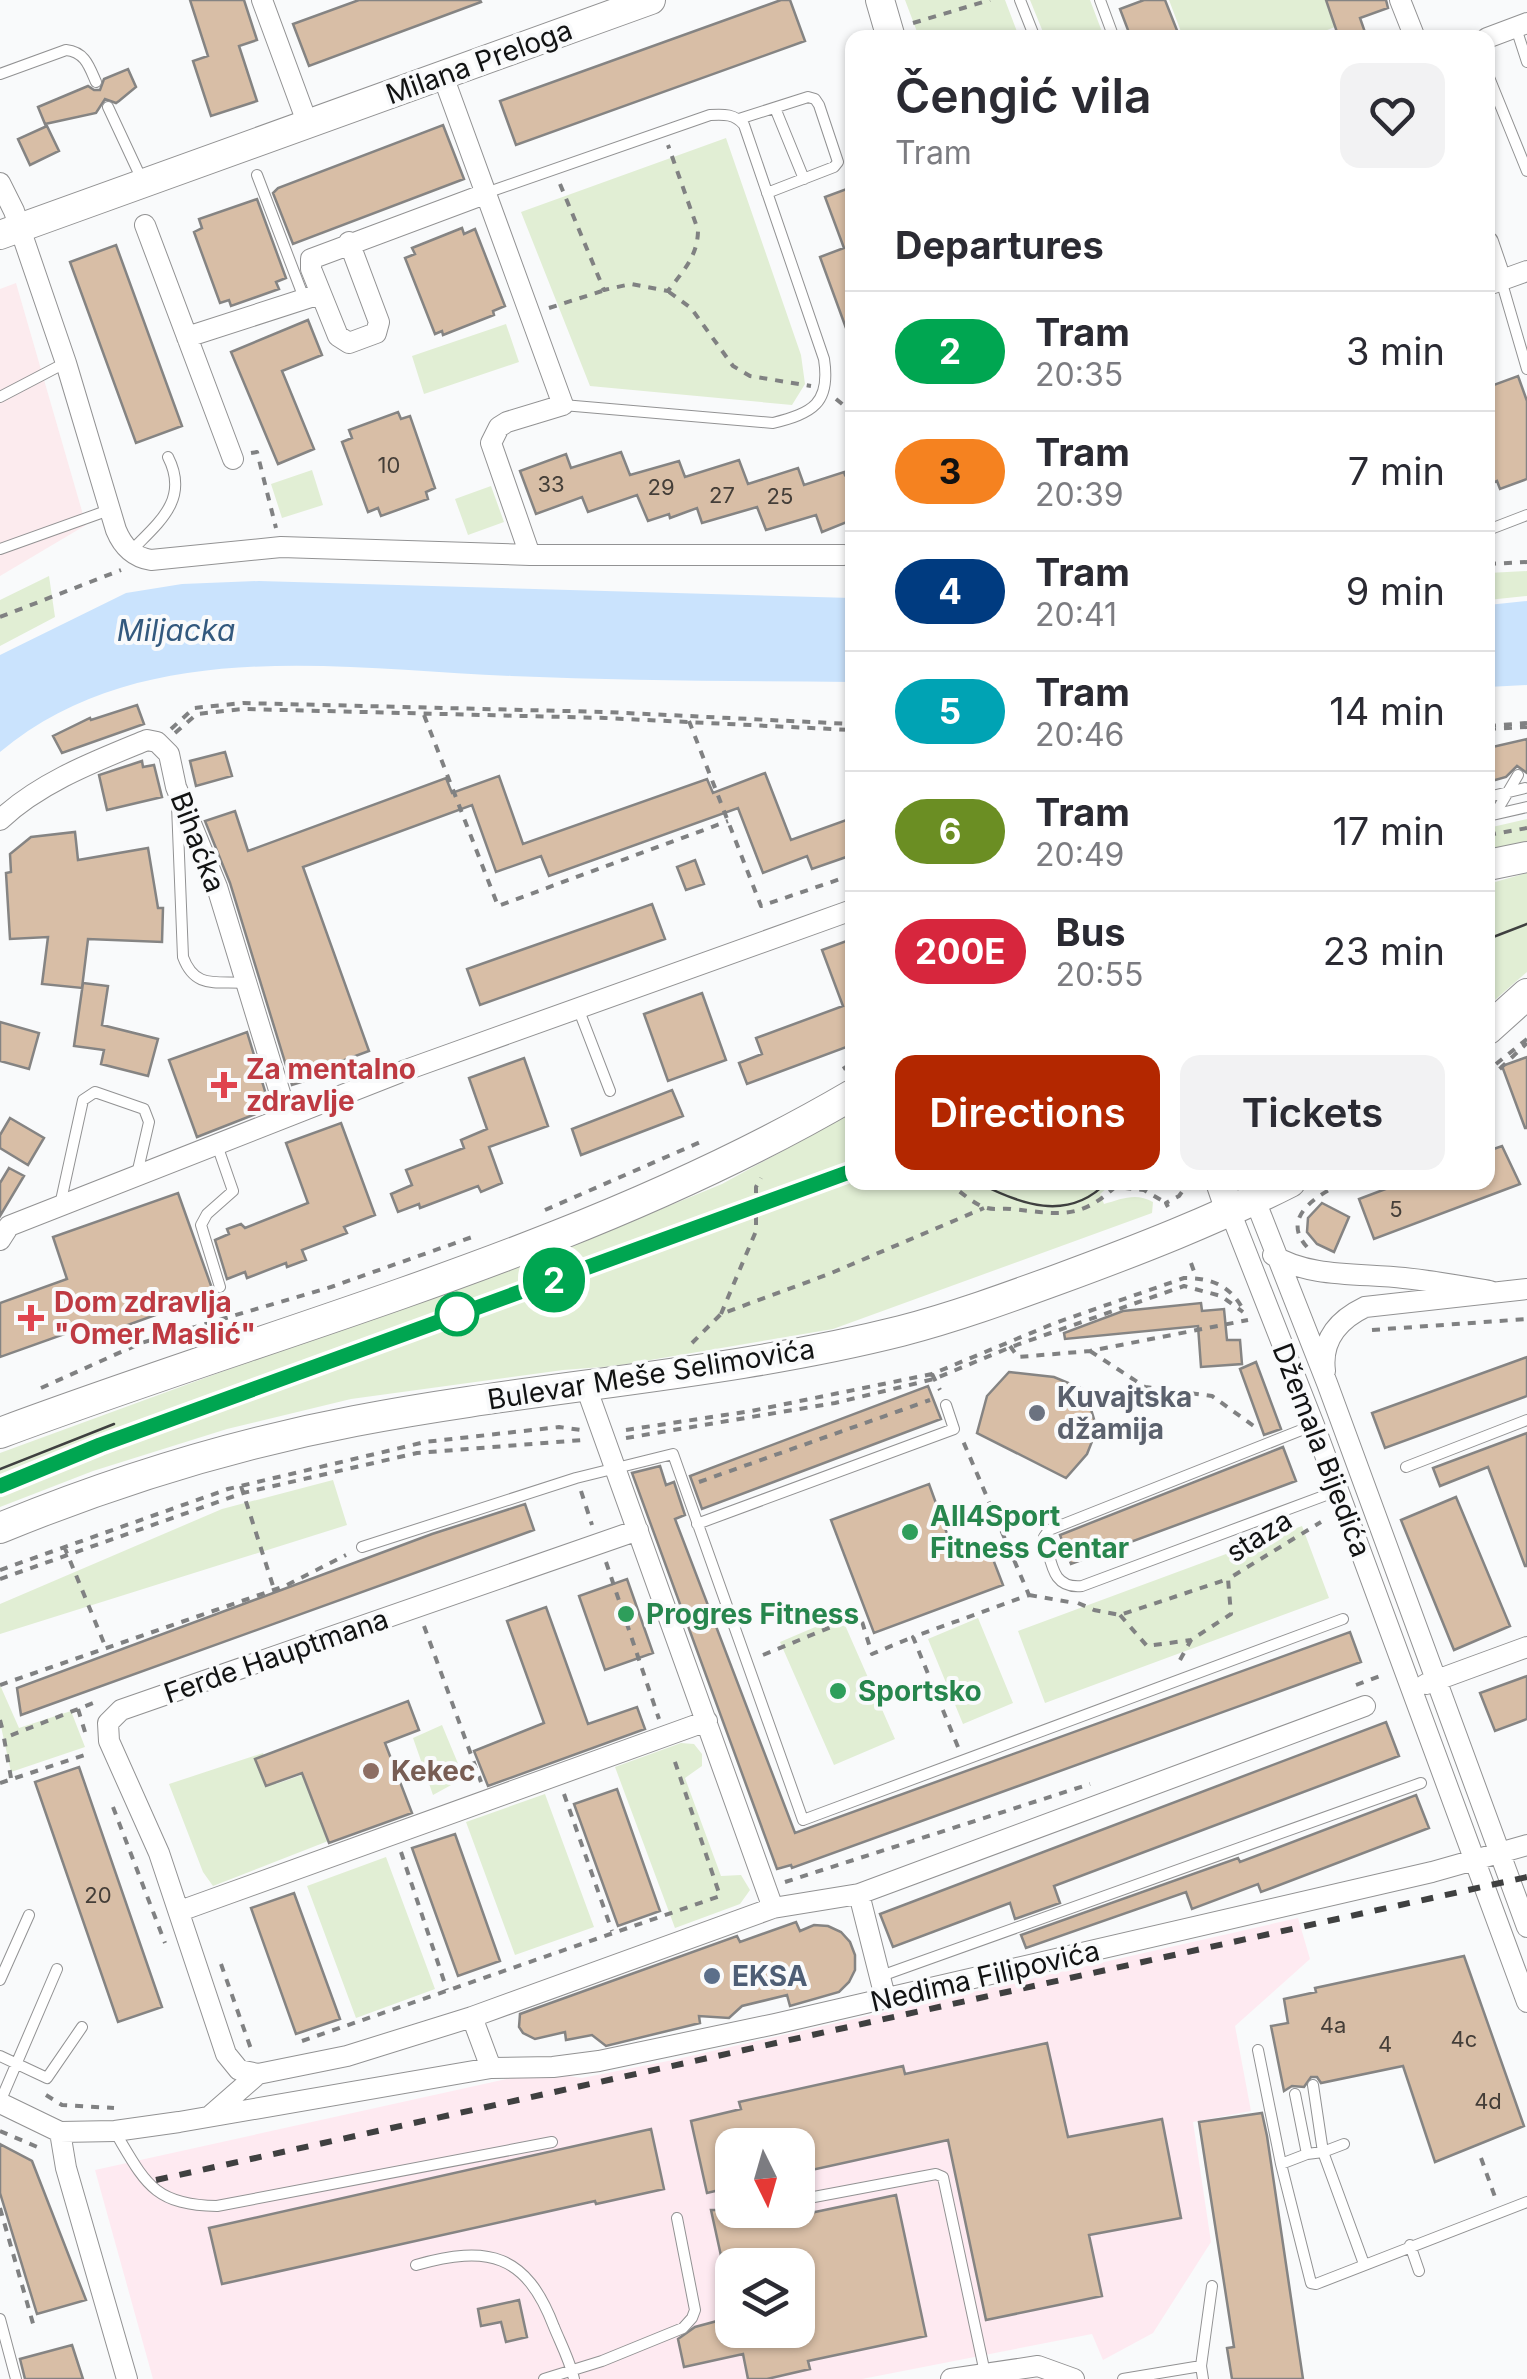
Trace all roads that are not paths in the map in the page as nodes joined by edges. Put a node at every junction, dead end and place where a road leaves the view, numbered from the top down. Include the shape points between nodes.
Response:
1 (262, 0) edge
2 (880, 0) edge
3 (1020, 0) edge
4 (1100, 0) edge
5 (1400, 0) edge
6 (632, 3) edge
7 (1521, 25) edge
8 (898, 30) edge
9 (1031, 30) edge
10 (1111, 30) edge
11 (1412, 30) edge
12 (1495, 35) edge
13 (1527, 62) edge
14 (0, 74) edge
15 (442, 76) junction
16 (96, 82) dead end
17 (1495, 92) edge
18 (108, 107) dead end
19 (776, 108) junction
20 (738, 119) junction
21 (307, 122) junction
22 (1527, 172) edge
23 (257, 176) dead end
24 (804, 179) junction
25 (0, 183) edge
26 (143, 183) junction
27 (767, 192) junction
28 (485, 194) junction
29 (145, 225) dead end
30 (10, 231) edge
31 (349, 242) junction
32 (1527, 271) edge
33 (1495, 282) edge
34 (1495, 285) edge
35 (312, 297) junction
36 (187, 337) junction
37 (66, 363) junction
38 (1527, 369) edge
39 (0, 397) edge
40 (563, 405) junction
41 (168, 457) dead end
42 (233, 458) road end
43 (1527, 515) edge
44 (113, 520) junction
45 (1495, 527) edge
46 (0, 549) edge
47 (130, 552) junction
48 (530, 555) junction
49 (844, 555) dead end
50 (1518, 775) dead end
51 (176, 787) junction
52 (1525, 788) edge
53 (1508, 792) junction
54 (1495, 795) edge
55 (1527, 807) edge
56 (1495, 811) edge
57 (1495, 814) edge
58 (0, 820) edge
59 (1527, 857) edge
60 (1495, 864) edge
61 (845, 913) edge
62 (246, 983) junction
63 (1527, 994) edge
64 (578, 1008) junction
65 (1495, 1023) edge
66 (845, 1083) edge
67 (610, 1091) dead end
68 (288, 1116) junction
69 (217, 1144) junction
70 (136, 1176) junction
71 (1238, 1194) edge
72 (60, 1206) junction
73 (0, 1240) edge
74 (1276, 1258) junction
75 (220, 1287) dead end
76 (1527, 1289) edge
77 (1490, 1291) junction
78 (1326, 1383) junction
79 (586, 1387) junction
80 (946, 1405) dead end
81 (1527, 1420) edge
82 (1314, 1425) junction
83 (0, 1433) edge
84 (1406, 1467) dead end
85 (616, 1468) junction
86 (1338, 1490) junction
87 (696, 1524) junction
88 (0, 1528) edge
89 (638, 1530) junction
90 (362, 1547) road end
91 (1344, 1619) dead end
92 (1527, 1647) edge
93 (1436, 1680) junction
94 (1411, 1689) junction
95 (1366, 1706) dead end
96 (707, 1721) junction
97 (1421, 1783) dead end
98 (1527, 1845) edge
99 (1498, 1854) junction
100 (1475, 1860) junction
101 (859, 1894) junction
102 (773, 1908) junction
103 (180, 1911) junction
104 (29, 1915) dead end
105 (1527, 1927) edge
106 (57, 1970) dead end
107 (0, 1980) edge
108 (881, 1983) joint
109 (1527, 2002) edge
110 (472, 2016) junction
111 (82, 2027) dead end
112 (1258, 2050) dead end
113 (0, 2056) edge
114 (256, 2066) junction
115 (492, 2068) junction
116 (14, 2072) junction
117 (1313, 2085) dead end
118 (1295, 2094) dead end
119 (0, 2103) edge
120 (210, 2116) junction
121 (114, 2131) junction
122 (60, 2132) junction
123 (552, 2142) dead end
124 (1344, 2144) dead end
125 (1323, 2152) junction
126 (1306, 2154) junction
127 (1281, 2164) junction
128 (815, 2197) edge
129 (1527, 2202) edge
130 (677, 2218) dead end
131 (1410, 2246) junction
132 (1364, 2264) junction
133 (416, 2266) dead end
134 (1420, 2271) dead end
135 (1212, 2286) dead end
136 (0, 2319) edge
137 (20, 2332) dead end
138 (6, 2336) junction
139 (1201, 2366) junction
140 (985, 2373) junction
141 (573, 2375) edge
142 (16, 2379) edge
143 (127, 2379) edge
144 (544, 2379) edge
145 (952, 2379) edge
146 (1074, 2379) edge
147 (1122, 2379) edge
148 (1203, 2379) edge

1 - 21 street
2 - 8 street
3 - 9 lane
4 - 10 lane
5 - 11 street
6 - 15 street, Milana Preloga
7 - 12 street
7 - 13 lane
14 - 16 lane via 66,50 84,58
15 - 21 street, Milana Preloga
15 - 28 street
17 - 22 lane
18 - 26 lane
19 - 20 lane
19 - 24 lane
19 - 24 lane via 808,96 819,105 838,162
20 - 27 lane
20 - 28 lane via 710,115
21 - 26 street, Milana Preloga
23 - 35 lane
24 - 27 lane
25 - 30 street
26 - 30 street, Milana Preloga
27 - 40 lane via 824,358 825,390 815,406 772,423
28 - 31 street
28 - 40 street
29 - 36 street
30 - 37 street
31 - 35 street via 311,260
31 - 35 street via 379,322 376,333 343,340
32 - 33 street
34 - 38 lane
35 - 36 street
36 - 42 street
37 - 39 lane
37 - 44 street
40 - 48 street via 507,422 491,443
41 - 47 lane via 178,484 173,499
43 - 45 lane
44 - 46 lane
44 - 47 street
47 - 48 street via 151,560 281,547
48 - 49 street
50 - 53 lane
51 - 58 street, Bihaćka via 168,754 159,744 143,742 46,786
51 - 62 street, Bihaćka
51 - 62 lane via 183,956 199,980
52 - 53 lane
53 - 54 lane
53 - 56 lane
55 - 57 lane
59 - 60 main road
61 - 64 street
62 - 68 street, Bihaćka
63 - 65 main road
64 - 67 lane
64 - 68 street
66 - 83 main road via 718,1167 552,1238
68 - 69 street
69 - 70 street
69 - 75 lane via 233,1191 201,1225
70 - 72 street
70 - 72 lane via 148,1114 95,1092 82,1100
71 - 74 street, Džemala Bijedića
71 - 79 main road, Bulevar Meše Selimovića via 1144,1248 949,1317 854,1341
71 - 82 street, Džemala Bijedića
72 - 73 street via 10,1226
74 - 77 street, Džemala Bijedića
74 - 78 street, Džemala Bijedića
76 - 77 street, Džemala Bijedića
77 - 78 street, Džemala Bijedića via 1353,1313 1327,1344
78 - 93 street, Džemala Bijedića
79 - 85 street
79 - 88 main road, Bulevar Meše Selimovića via 300,1432 155,1472
80 - 87 lane via 954,1429
81 - 84 lane
82 - 86 street, Džemala Bijedića
82 - 86 lane via 1049,1530 1044,1537 1059,1582 1082,1586
85 - 87 lane via 670,1452
85 - 89 street
85 - 90 lane
86 - 94 street, Džemala Bijedića
87 - 91 lane via 803,1820
89 - 96 street
89 - 103 street, Ferde Hauptmana via 121,1710 108,1723 110,1742
92 - 93 street
93 - 94 street
93 - 99 street, Džemala Bijedića
94 - 100 street, Džemala Bijedića
95 - 101 street
96 - 102 street
96 - 103 street
97 - 108 lane
98 - 99 street, Nedima Filipovića
99 - 100 street, Nedima Filipovića
99 - 105 street
100 - 109 street
100 - 115 street, Nedima Filipovića via 775,2024 599,2061
101 - 102 street
101 - 108 street, Nedima Filipovića
102 - 110 street
103 - 114 street, Ferde Hauptmana via 226,2054 239,2070
104 - 107 lane
106 - 116 lane
110 - 114 street via 347,2056
110 - 115 street
111 - 116 lane via 50,2077
112 - 127 lane
113 - 116 lane
114 - 120 street
115 - 120 street, Nedima Filipovića
116 - 119 lane
117 - 125 lane
118 - 126 lane
119 - 122 street
120 - 121 street, Nedima Filipovića
121 - 122 street, Nedima Filipovića
121 - 123 lane via 145,2183 192,2206
122 - 143 street
124 - 125 lane
125 - 126 lane
125 - 132 lane
126 - 127 lane
127 - 132 lane via 1311,2282
128 - 140 lane via 943,2178
129 - 131 lane
130 - 141 lane via 692,2318 683,2328
131 - 132 lane
131 - 134 lane
133 - 141 lane via 482,2255 513,2264 543,2298
135 - 139 lane
136 - 138 lane
137 - 138 lane
138 - 142 lane
139 - 147 lane
139 - 148 lane
140 - 145 street
140 - 146 street via 1038,2366
141 - 144 lane

